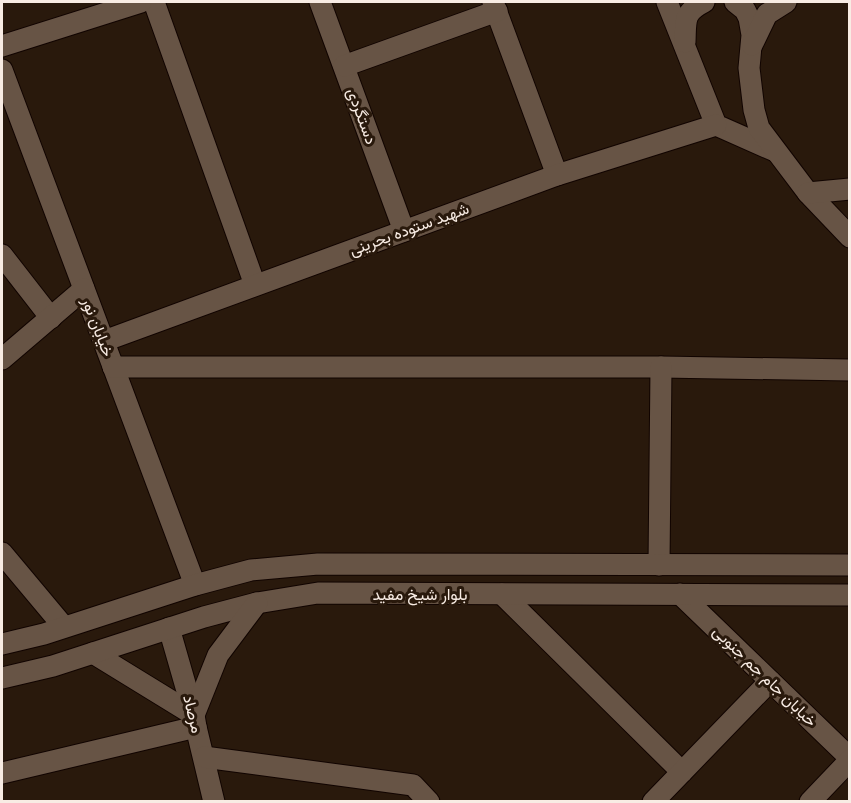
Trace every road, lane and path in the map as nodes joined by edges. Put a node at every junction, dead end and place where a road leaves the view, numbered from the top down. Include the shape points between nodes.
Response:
1 (141, 2) edge
2 (154, 2) edge
3 (320, 2) edge
4 (667, 2) edge
5 (704, 2) edge
6 (735, 2) edge
7 (786, 2) edge
8 (495, 6) edge
9 (2, 46) edge
10 (751, 48) junction
11 (685, 49) junction
12 (344, 66) junction
13 (2, 70) edge
14 (716, 126) junction
15 (777, 152) junction
16 (557, 175) junction
17 (849, 189) edge
18 (808, 193) junction
19 (404, 231) junction
20 (849, 237) edge
21 (2, 255) edge
22 (255, 285) junction
23 (84, 289) junction
24 (51, 318) junction
25 (104, 341) junction
26 (2, 359) edge
27 (113, 367) junction
28 (661, 367) junction
29 (849, 370) edge
30 (2, 553) edge
31 (659, 565) junction
32 (849, 565) edge
33 (195, 585) junction
34 (502, 594) junction
35 (681, 594) junction
36 (849, 595) edge
37 (257, 603) junction
38 (64, 627) junction
39 (170, 628) junction
40 (2, 644) edge
41 (93, 653) junction
42 (2, 678) edge
43 (770, 681) junction
44 (195, 721) junction
45 (204, 757) junction
46 (849, 759) edge
47 (682, 772) junction
48 (2, 773) edge
49 (413, 785) junction
50 (214, 801) edge
51 (397, 801) edge
52 (429, 801) edge
53 (653, 801) edge
54 (810, 801) edge

1 - 9 street
2 - 22 street
3 - 12 street, دستگردی
4 - 11 street
5 - 11 street via 690,10 687,17
6 - 10 street via 749,18
7 - 10 street via 767,14
8 - 12 street
8 - 16 street
10 - 15 street via 754,110 759,128
11 - 14 street
12 - 19 street, دستگردی
13 - 23 street, خیابان نور
14 - 15 street
14 - 16 street, شهید ستوده بحرینی
15 - 18 street
16 - 19 street, شهید ستوده بحرینی
17 - 18 street
18 - 20 street
19 - 22 street, شهید ستوده بحرینی
21 - 24 street
22 - 25 street, شهید ستوده بحرینی
23 - 24 street
23 - 25 street, خیابان نور
24 - 26 street
25 - 27 street, خیابان نور
27 - 28 street
27 - 33 street, خیابان نور
28 - 29 street
28 - 31 street
30 - 38 street
31 - 32 street, بلوار شیخ مفید
31 - 33 street, بلوار شیخ مفید via 318,564 251,570
33 - 38 street, بلوار شیخ مفید
34 - 35 street, بلوار شیخ مفید
34 - 37 street, بلوار شیخ مفید via 318,593
34 - 47 street
35 - 36 street, بلوار شیخ مفید
35 - 43 street, خیابان جام جم جنوبی
37 - 39 street, بلوار شیخ مفید
37 - 44 street via 218,655
38 - 40 street, بلوار شیخ مفید
39 - 41 street, بلوار شیخ مفید
39 - 44 street, مرصاد
41 - 42 street, بلوار شیخ مفید
41 - 44 street
43 - 46 street, خیابان جام جم جنوبی
43 - 47 street
44 - 45 street, مرصاد
44 - 48 street
45 - 49 street
45 - 50 street, مرصاد
46 - 54 street
47 - 53 street
49 - 51 street
49 - 52 street

